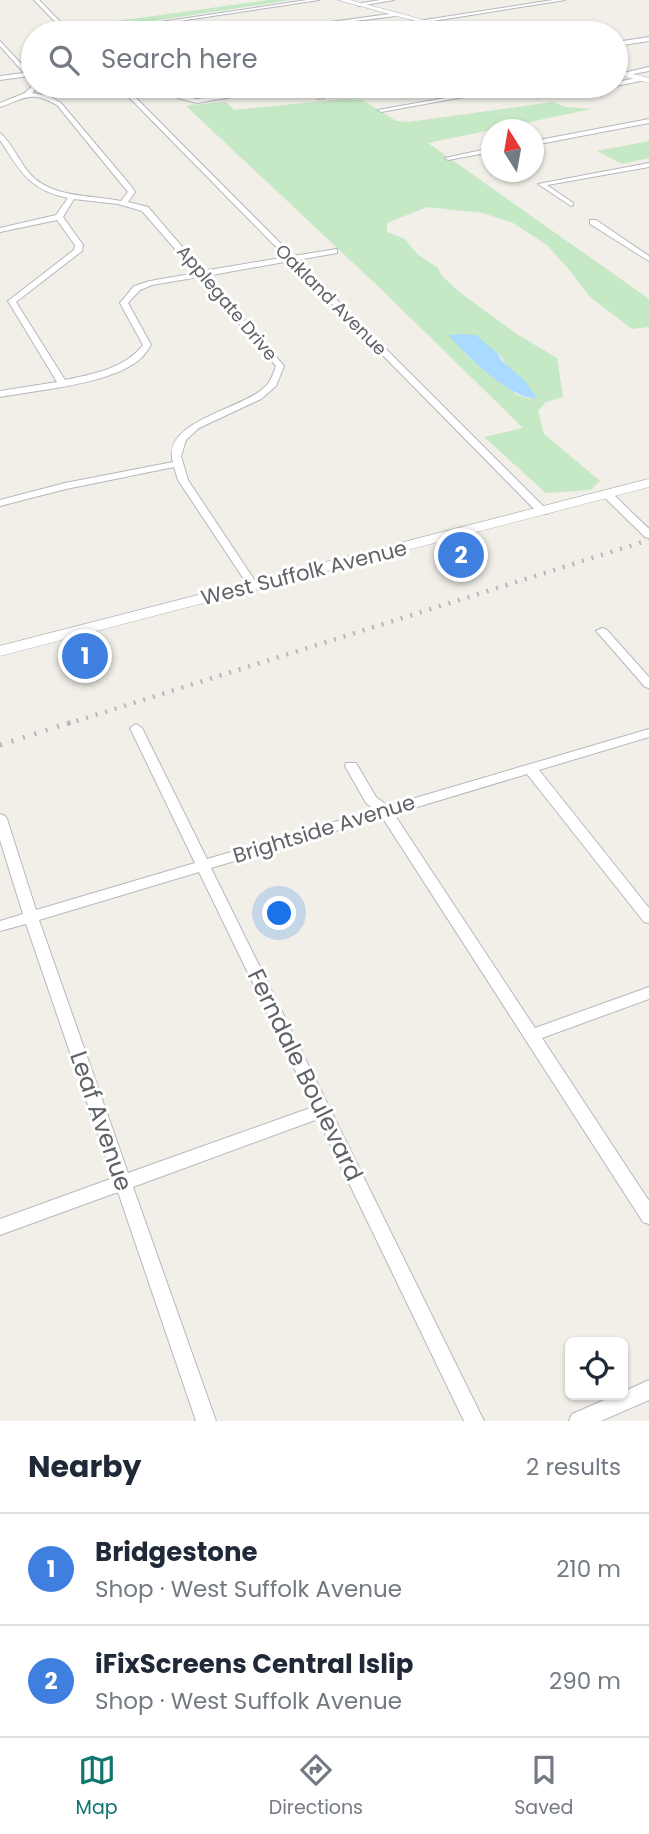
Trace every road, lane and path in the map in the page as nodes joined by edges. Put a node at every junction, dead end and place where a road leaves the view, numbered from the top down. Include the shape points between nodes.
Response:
1 (36, 0) edge
2 (317, 0) edge
3 (342, 0) edge
4 (392, 0) edge
5 (563, 0) edge
6 (359, 4) junction
7 (395, 14) junction
8 (57, 21) edge
9 (173, 21) edge
10 (342, 21) edge
11 (421, 21) joint
12 (649, 39) edge
13 (628, 42) edge
14 (1, 47) edge
15 (21, 64) edge
16 (649, 69) edge
17 (628, 72) edge
18 (21, 75) edge
19 (628, 75) edge
20 (0, 78) edge
21 (646, 80) edge
22 (628, 82) edge
23 (21, 96) edge
24 (49, 98) edge
25 (133, 98) edge
26 (184, 98) edge
27 (209, 98) edge
28 (451, 98) edge
29 (0, 105) edge
30 (382, 110) dead end
31 (649, 121) edge
32 (0, 135) edge
33 (544, 141) edge
34 (481, 152) edge
35 (448, 158) dead end
36 (649, 165) edge
37 (631, 167) junction
38 (649, 176) edge
39 (73, 195) junction
40 (124, 202) junction
41 (571, 204) dead end
42 (59, 217) junction
43 (593, 222) dead end
44 (0, 230) edge
45 (334, 251) dead end
46 (291, 258) junction
47 (649, 259) edge
48 (201, 273) junction
49 (12, 301) junction
50 (0, 304) edge
51 (61, 382) junction
52 (0, 394) edge
53 (175, 464) junction
54 (649, 483) edge
55 (608, 495) junction
56 (0, 503) edge
57 (543, 512) junction
58 (649, 535) edge
59 (254, 587) junction
60 (602, 631) dead end
61 (0, 651) edge
62 (649, 684) edge
63 (136, 728) dead end
64 (649, 733) edge
65 (351, 766) dead end
66 (530, 768) junction
67 (385, 811) junction
68 (0, 819) edge
69 (204, 864) junction
70 (31, 917) junction
71 (649, 918) edge
72 (0, 926) edge
73 (649, 993) edge
74 (530, 1036) junction
75 (322, 1111) junction
76 (122, 1182) junction
77 (649, 1216) edge
78 (0, 1227) edge
79 (649, 1390) edge
80 (206, 1421) edge
81 (474, 1421) edge
82 (579, 1421) edge

1 - 8 street
2 - 9 street
3 - 6 main road
4 - 6 street
5 - 11 street
6 - 7 main road
7 - 10 street
7 - 11 main road
12 - 13 street
14 - 15 street
16 - 17 street
18 - 20 street
19 - 21 main road
21 - 22 street
23 - 29 street
24 - 40 street via 59,104 128,186 132,192
25 - 46 street, Oakland Avenue
26 - 27 street
28 - 30 street
31 - 33 street
32 - 39 street, Applegate Drive via 33,181
34 - 35 street
36 - 37 street
37 - 38 street
37 - 41 street via 541,184
39 - 40 street, Applegate Drive
39 - 42 street
40 - 48 street, Applegate Drive via 153,216
42 - 44 street
42 - 49 street via 79,245 78,251
43 - 47 street
45 - 46 street
46 - 48 street
46 - 57 street, Oakland Avenue
48 - 51 street via 150,283 129,296 124,303 126,311 147,345 133,363
48 - 53 street, Applegate Drive via 280,366 279,377 253,400 198,424 175,449
49 - 50 street
49 - 51 street
51 - 52 street
53 - 56 street
53 - 59 street
54 - 55 main road, West Suffolk Avenue
55 - 57 main road, West Suffolk Avenue
55 - 58 street
57 - 59 main road, West Suffolk Avenue
59 - 61 main road, West Suffolk Avenue
60 - 62 street
63 - 69 street, Ferndale Boulevard
64 - 66 street, Brightside Avenue
65 - 67 street via 371,800
66 - 67 street, Brightside Avenue
66 - 71 street
67 - 69 street, Brightside Avenue
67 - 74 street
68 - 70 street, Leaf Avenue
69 - 70 street, Brightside Avenue
69 - 75 street, Ferndale Boulevard
70 - 72 street, Brightside Avenue
70 - 76 street, Leaf Avenue
73 - 74 street
74 - 77 street
75 - 76 street
75 - 81 street, Ferndale Boulevard
76 - 78 street
76 - 80 street, Leaf Avenue
79 - 82 street

